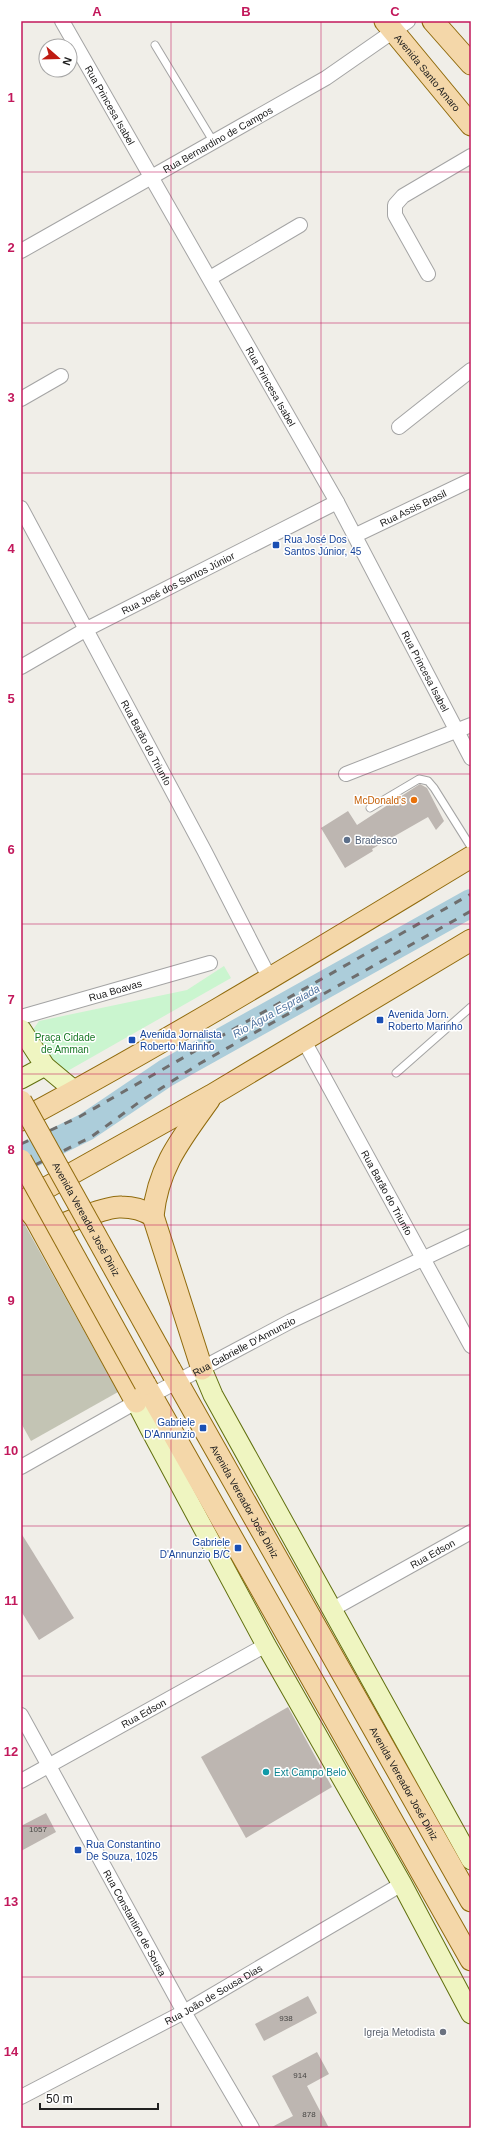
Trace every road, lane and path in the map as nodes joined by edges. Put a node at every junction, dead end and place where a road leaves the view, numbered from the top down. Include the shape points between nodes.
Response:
1 (62, 21) edge
2 (433, 21) edge
3 (395, 25) edge
4 (155, 45) dead end
5 (471, 64) edge
6 (471, 125) edge
7 (213, 141) junction
8 (471, 156) edge
9 (152, 175) junction
10 (300, 225) dead end
11 (21, 251) edge
12 (428, 274) dead end
13 (210, 278) junction
14 (471, 370) edge
15 (61, 376) dead end
16 (21, 400) edge
17 (400, 427) dead end
18 (471, 480) edge
19 (337, 502) junction
20 (21, 508) edge
21 (356, 535) junction
22 (85, 630) junction
23 (21, 667) edge
24 (471, 725) edge
25 (456, 731) junction
26 (471, 758) edge
27 (346, 774) dead end
28 (370, 808) dead end
29 (471, 847) edge
30 (471, 857) edge
31 (470, 941) edge
32 (210, 963) dead end
33 (270, 979) junction
34 (471, 1007) edge
35 (21, 1017) edge
36 (21, 1029) edge
37 (303, 1039) junction
38 (45, 1066) junction
39 (396, 1073) dead end
40 (21, 1079) edge
41 (75, 1091) junction
42 (212, 1095) junction
43 (21, 1100) edge
44 (21, 1120) edge
45 (21, 1160) edge
46 (21, 1203) edge
47 (153, 1216) junction
48 (471, 1236) edge
49 (49, 1242) junction
50 (424, 1259) junction
51 (471, 1346) edge
52 (202, 1369) junction
53 (174, 1375) junction
54 (144, 1394) junction
55 (21, 1465) edge
56 (471, 1532) edge
57 (331, 1610) junction
58 (266, 1645) junction
59 (21, 1715) edge
60 (50, 1766) junction
61 (21, 1781) edge
62 (470, 1854) edge
63 (402, 1884) junction
64 (471, 1901) edge
65 (471, 1960) edge
66 (184, 2012) junction
67 (471, 2014) edge
68 (21, 2097) edge
69 (252, 2128) edge

1 - 9 street, Rua Princesa Isabel
2 - 5 main road
3 - 6 main road, Avenida Santo Amaro
3 - 7 street, Rua Bernardino de Campos via 326,78
4 - 7 lane
7 - 9 street, Rua Bernardino de Campos
8 - 12 street via 403,196 395,205 395,215
9 - 11 street, Rua Bernardino de Campos
9 - 13 street, Rua Princesa Isabel
10 - 13 street
13 - 19 street, Rua Princesa Isabel
14 - 17 street
15 - 16 street
18 - 21 street, Rua Assis Brasil
19 - 21 street, Rua Princesa Isabel
19 - 22 street, Rua José dos Santos Júnior
20 - 22 street, Rua Barão do Triunfo
21 - 25 street, Rua Princesa Isabel
22 - 23 street, Rua José dos Santos Júnior
22 - 33 street, Rua Barão do Triunfo via 205,852
24 - 25 street
25 - 26 street, Rua Princesa Isabel
25 - 27 street
28 - 29 lane via 419,779 428,781
30 - 33 main road
31 - 37 main road
32 - 35 street, Rua Boavas
33 - 41 main road
34 - 39 lane
36 - 38 street
37 - 42 main road
37 - 50 street, Rua Barão do Triunfo
38 - 40 street
38 - 41 street
41 - 44 main road
42 - 46 main road
42 - 47 main road via 170,1158 156,1194
43 - 53 main road, Avenida Vereador José Diniz, bridge
45 - 54 main road, bridge
46 - 49 main road via 36,1218
47 - 49 main road via 141,1210 120,1206 102,1210 55,1228
47 - 52 main road
48 - 50 street, Rua Gabrielle D'Annunzio
49 - 54 main road
50 - 51 street, Rua Barão do Triunfo
50 - 52 street, Rua Gabrielle D'Annunzio via 291,1321
52 - 53 street, Rua Gabrielle D'Annunzio
52 - 57 street, Avenida Vereador José Diniz via 213,1395
53 - 54 street, Rua Gabrielle D'Annunzio
53 - 64 main road, Avenida Vereador José Diniz
54 - 55 street, Rua Gabrielle D'Annunzio
54 - 58 street
54 - 65 main road
56 - 57 street, Rua Edson
57 - 62 street, Avenida Vereador José Diniz
58 - 60 street, Rua Edson
58 - 63 street
59 - 60 street, Rua Constantino de Sousa
60 - 61 street, Rua Edson
60 - 66 street, Rua Constantino de Sousa
63 - 66 street, Rua João de Sousa Dias
63 - 67 street
66 - 68 street, Rua João de Sousa Dias
66 - 69 street, Rua Constantino de Sousa

